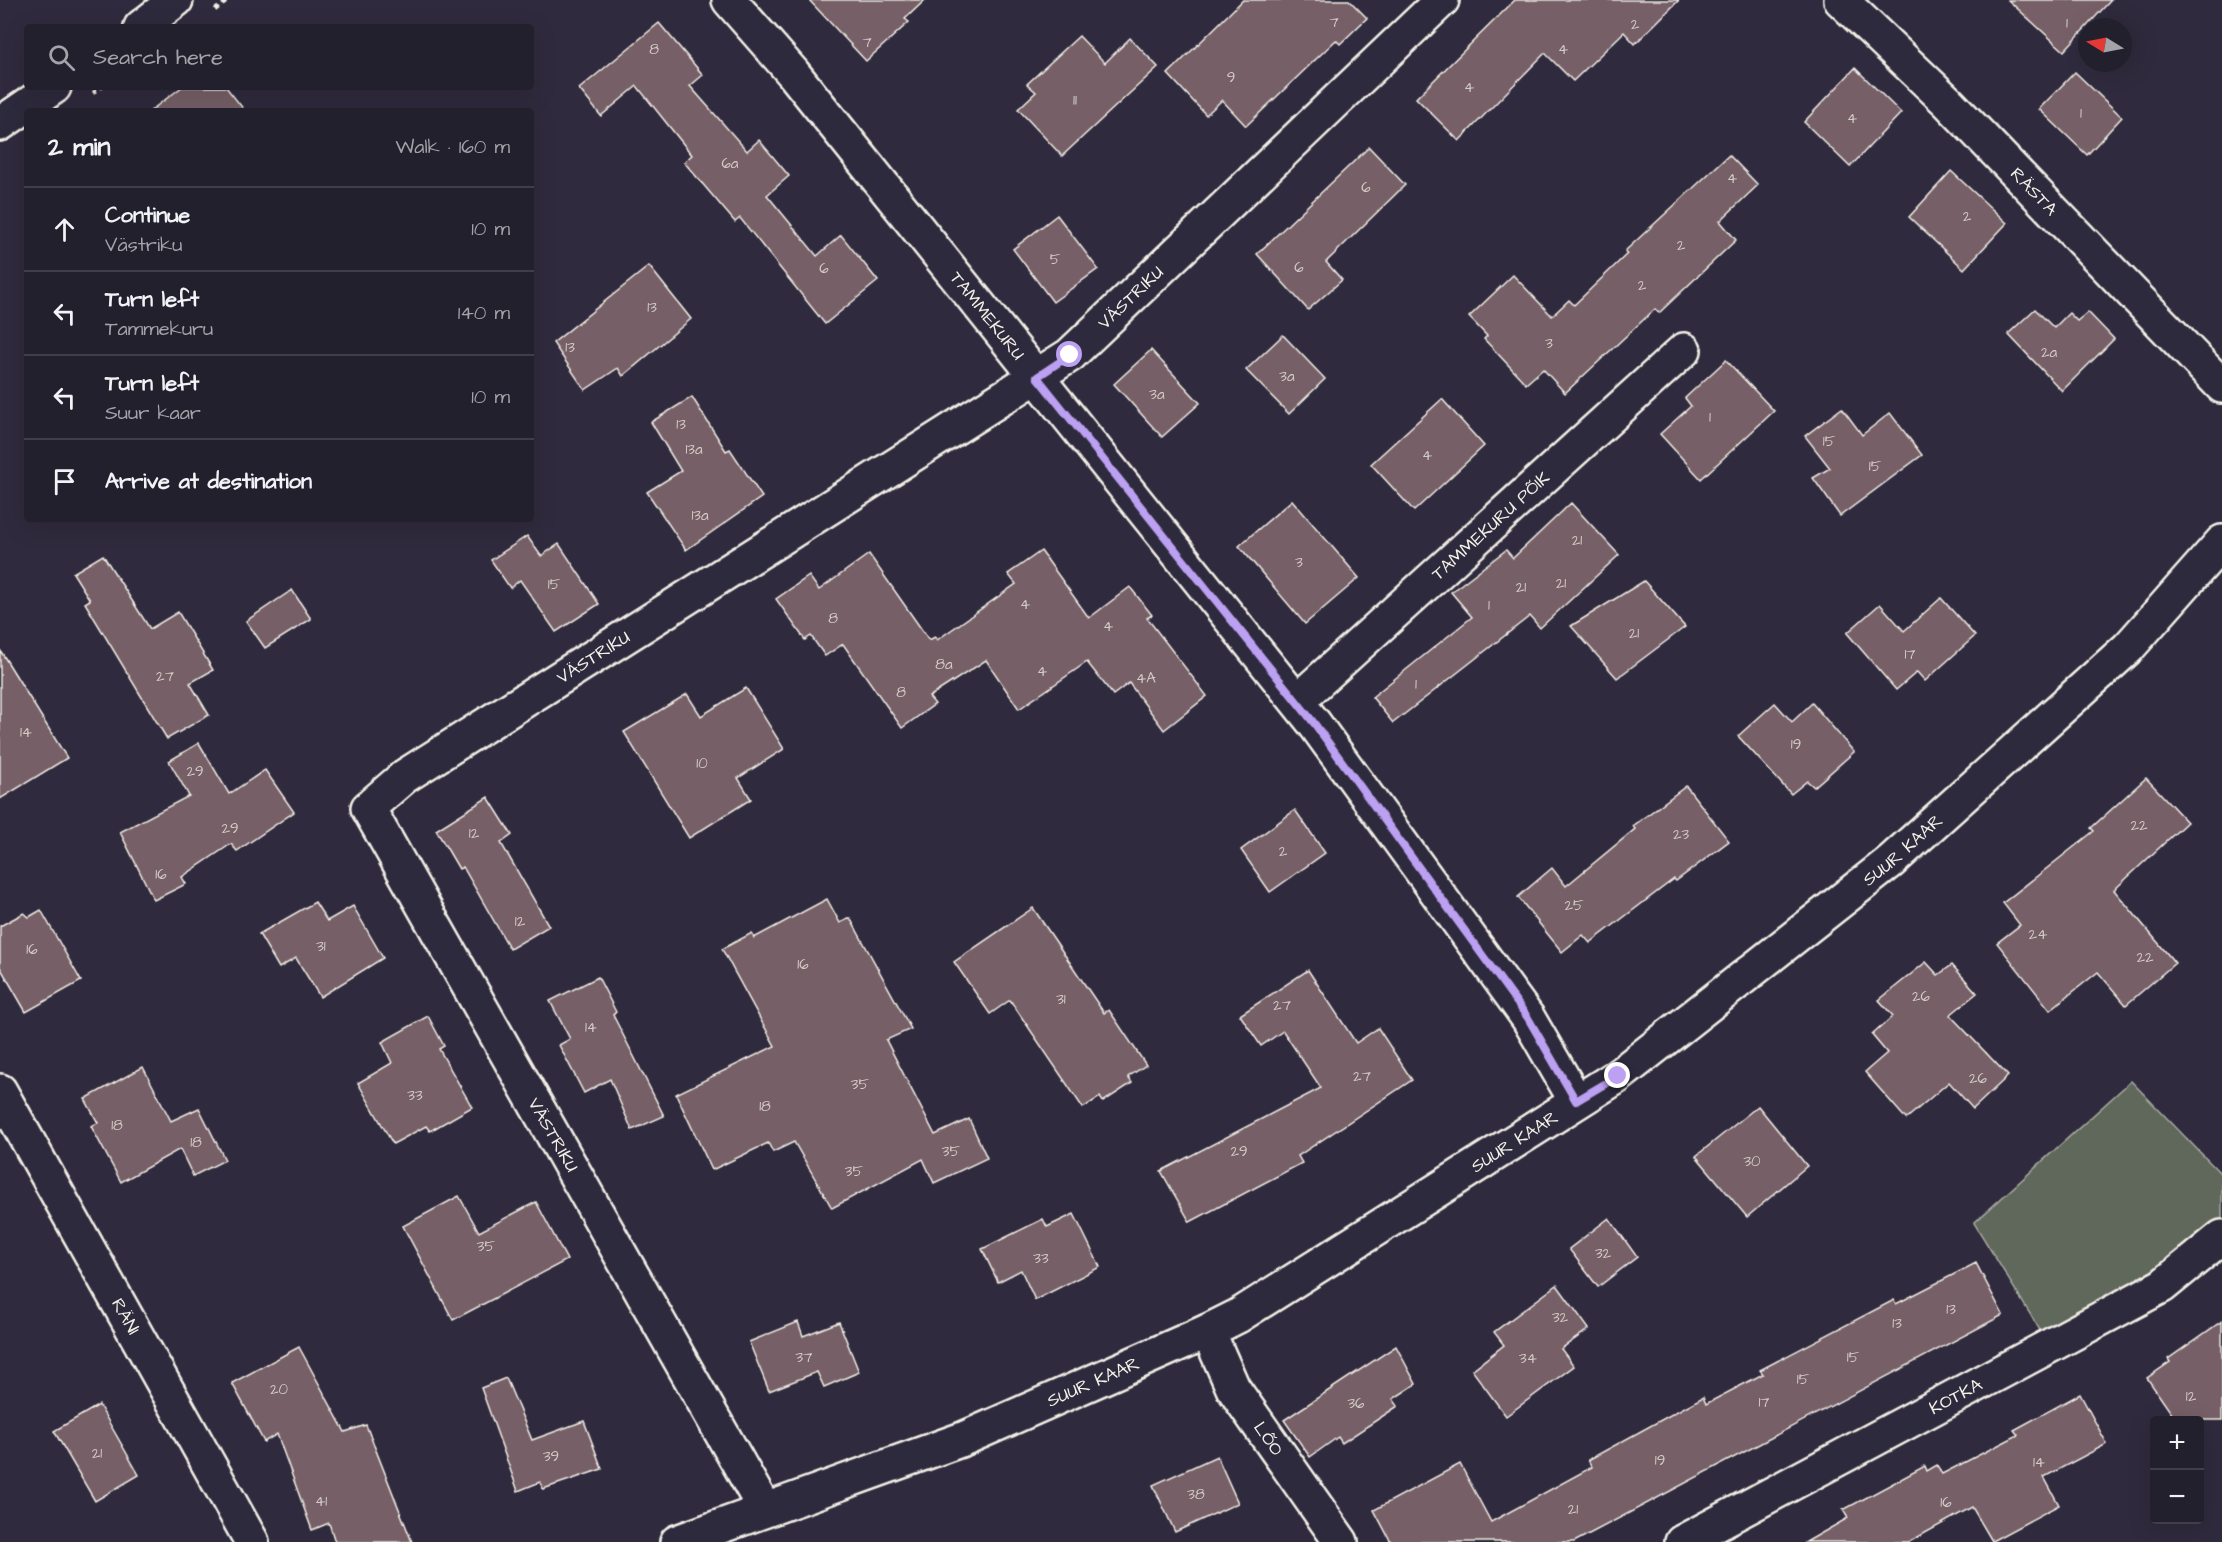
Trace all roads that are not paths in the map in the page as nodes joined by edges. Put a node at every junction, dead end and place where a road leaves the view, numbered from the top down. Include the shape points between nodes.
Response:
1 (176, 0) edge
2 (729, 0) edge
3 (1443, 0) edge
4 (1841, 0) edge
5 (145, 24) edge
6 (50, 90) edge
7 (0, 123) edge
8 (1684, 350) dead end
9 (1037, 377) junction
10 (2222, 386) edge
11 (2222, 542) edge
12 (1297, 701) junction
13 (0, 1091) edge
14 (1576, 1101) junction
15 (2222, 1237) edge
16 (1208, 1331) junction
17 (765, 1510) junction
18 (252, 1542) edge
19 (677, 1542) edge
20 (1341, 1542) edge
21 (1682, 1542) edge

1 - 5 street
2 - 9 street, TAMMEKURU via 800,82
3 - 9 street, VÄSTRIKU via 1070,355
4 - 10 street, RÄSTA via 1948,102
6 - 7 street
8 - 12 street, TAMMEKURU PÕIK
9 - 12 street, TAMMEKURU
9 - 17 street, VÄSTRIKU via 414,770 368,808
11 - 14 street, SUUR KAAR via 2128,648 1890,862 1618,1076
12 - 14 street, TAMMEKURU via 1528,1018
13 - 18 street, RÄNI
14 - 16 street, SUUR KAAR via 1238,1316
15 - 21 street, KOTKA via 2162,1286
16 - 17 street, SUUR KAAR via 963,1439
16 - 20 street, LÕO via 1233,1388
17 - 19 street, SUUR KAAR

